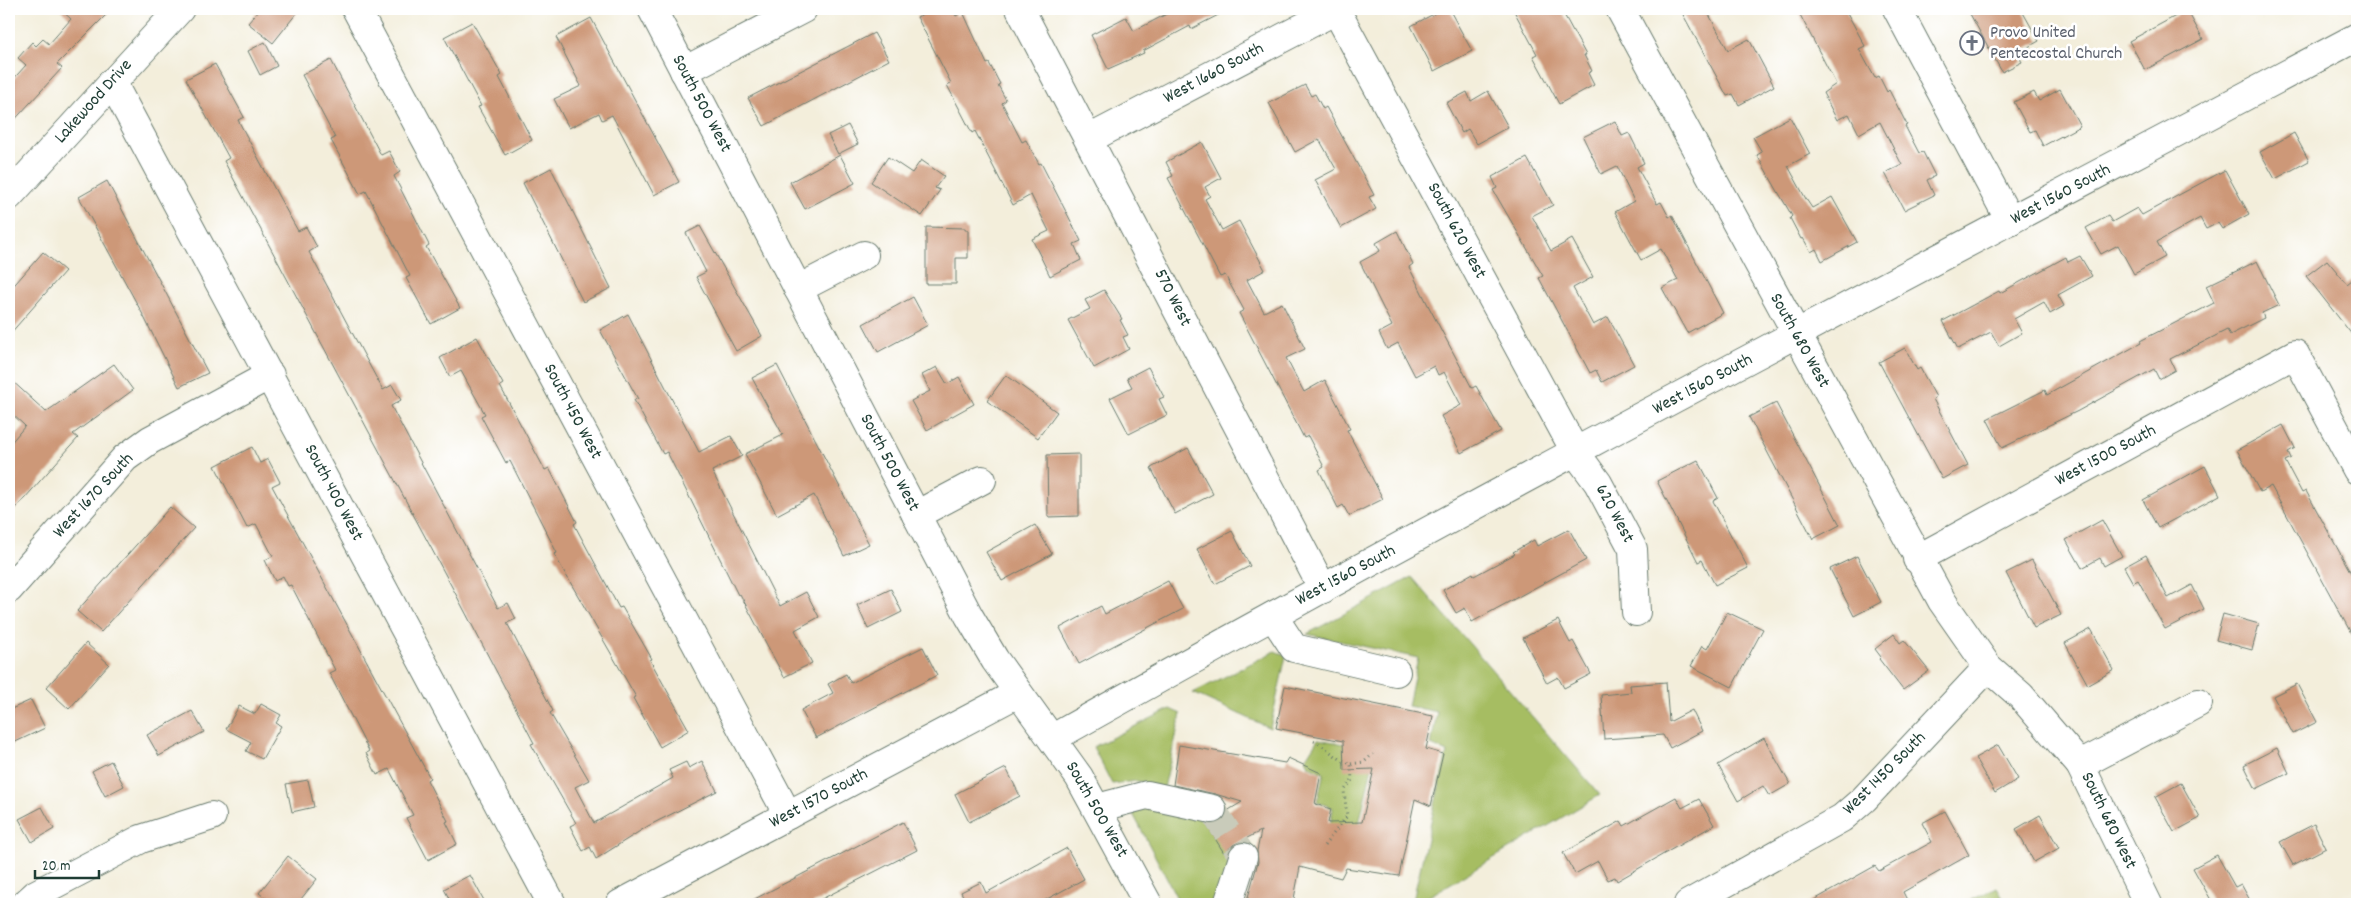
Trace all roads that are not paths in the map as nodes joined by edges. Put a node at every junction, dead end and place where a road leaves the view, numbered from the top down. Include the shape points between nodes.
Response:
1 (180, 9) edge
2 (356, 9) edge
3 (652, 9) edge
4 (803, 9) edge
5 (1020, 9) edge
6 (1337, 9) edge
7 (1620, 9) edge
8 (1897, 9) edge
9 (2357, 37) edge
10 (684, 71) junction
11 (112, 82) junction
12 (1089, 139) junction
13 (9, 196) edge
14 (2010, 222) junction
15 (864, 255) dead end
16 (798, 289) junction
17 (1796, 335) junction
18 (270, 375) junction
19 (1576, 453) junction
20 (2357, 470) edge
21 (982, 480) dead end
22 (916, 515) junction
23 (1918, 559) junction
24 (9, 589) edge
25 (1323, 589) junction
26 (1636, 612) dead end
27 (1273, 616) junction
28 (1988, 667) junction
29 (1396, 672) dead end
30 (1018, 693) junction
31 (2198, 703) dead end
32 (1053, 738) junction
33 (2080, 765) junction
34 (1097, 808) junction
35 (1212, 809) tunnel mouth
36 (788, 815) junction
37 (212, 816) dead end
38 (1243, 857) dead end
39 (25, 904) edge
40 (552, 904) edge
41 (620, 904) edge
42 (1148, 904) edge
43 (1228, 904) edge
44 (1688, 904) edge
45 (2148, 904) edge

1 - 11 street, Lakewood Drive
2 - 36 street, South 450 West
3 - 10 street, South 500 West
4 - 10 street
5 - 12 street, 570 West
6 - 12 street, West 1660 South
6 - 19 street, South 620 West
7 - 17 street, South 680 West
8 - 14 street
9 - 14 street, West 1560 South
10 - 16 street, South 500 West
11 - 13 street, Lakewood Drive
11 - 18 street, South 400 West
12 - 25 street, 570 West
14 - 17 street, West 1560 South
15 - 16 street
16 - 22 street, South 500 West
17 - 19 street, West 1560 South
17 - 23 street, South 680 West
18 - 24 street, West 1670 South via 150,440 125,458
18 - 40 street, South 400 West
19 - 25 street, West 1560 South
19 - 26 street, 620 West via 1598,483 1633,549
20 - 23 street, West 1500 South via 2296,354
21 - 22 street
22 - 30 street, South 500 West via 981,638
23 - 28 street, South 680 West via 1942,601
25 - 27 street, West 1560 South
27 - 29 street via 1294,648
27 - 32 street, West 1560 South
28 - 33 street, South 680 West via 2021,696
28 - 44 street, West 1450 South via 1864,799 1842,818
30 - 32 street, South 500 West
30 - 36 street, West 1570 South
31 - 33 street
32 - 34 street, South 500 West
33 - 45 street, South 680 West
34 - 35 street via 1147,795
34 - 42 street, South 500 West
36 - 41 street, West 1570 South
37 - 39 street via 141,839 36,894
38 - 43 street

